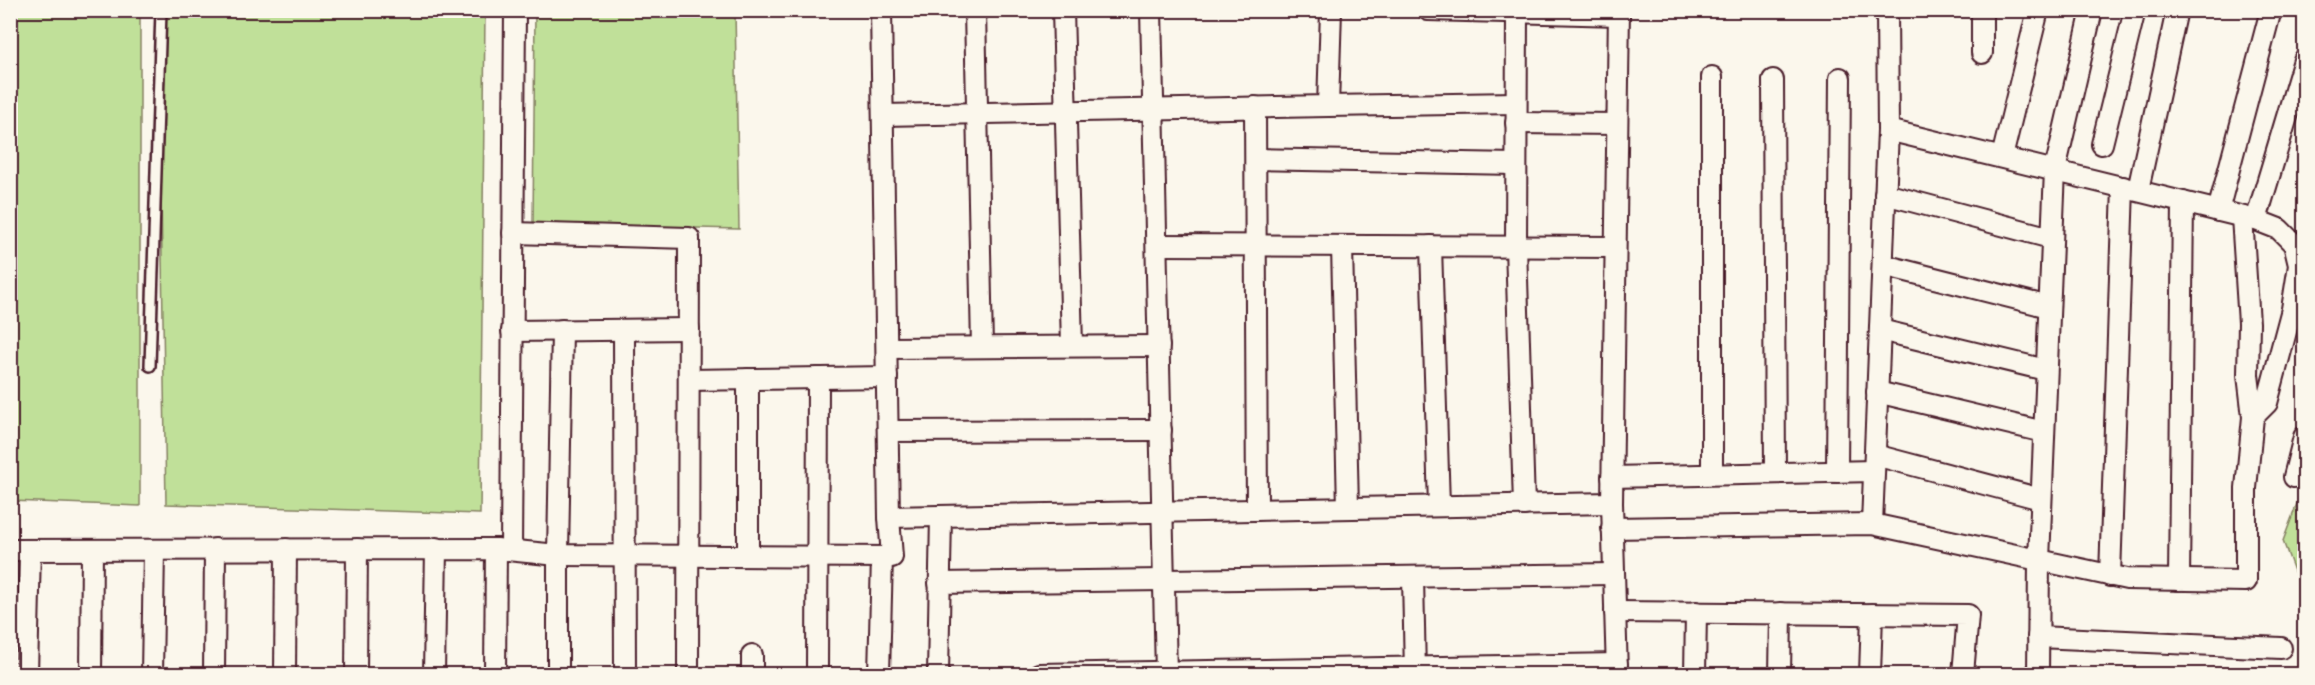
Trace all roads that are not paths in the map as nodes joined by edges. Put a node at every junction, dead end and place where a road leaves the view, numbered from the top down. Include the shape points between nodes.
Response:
1 (161, 10) edge
2 (514, 10) edge
3 (881, 10) edge
4 (975, 10) edge
5 (1063, 10) edge
6 (1151, 10) edge
7 (1332, 10) edge
8 (1428, 10) edge
9 (1887, 10) edge
10 (1982, 10) edge
11 (2038, 10) edge
12 (2092, 10) edge
13 (2135, 10) edge
14 (2176, 10) edge
15 (2271, 10) edge
16 (1517, 12) junction
17 (1619, 13) edge
18 (1982, 53) dead end
19 (2304, 60) edge
20 (1712, 77) dead end
21 (1840, 78) dead end
22 (1773, 80) dead end
23 (1516, 103) junction
24 (1328, 106) junction
25 (1255, 107) junction
26 (1154, 109) junction
27 (1065, 111) junction
28 (977, 114) junction
29 (883, 115) junction
30 (1516, 123) junction
31 (1617, 124) junction
32 (1888, 129) junction
33 (2102, 144) dead end
34 (2002, 157) junction
35 (1256, 159) junction
36 (1516, 164) junction
37 (2055, 170) junction
38 (2130, 189) junction
39 (1885, 194) junction
40 (2183, 202) junction
41 (2218, 211) junction
42 (2249, 218) junction
43 (513, 233) junction
44 (2051, 237) junction
45 (1157, 245) junction
46 (1256, 246) junction
47 (1342, 246) junction
48 (1431, 246) junction
49 (1516, 246) junction
50 (1615, 247) junction
51 (1882, 265) junction
52 (2049, 306) junction
53 (689, 329) junction
54 (562, 330) junction
55 (624, 330) junction
56 (1880, 330) junction
57 (512, 331) junction
58 (1072, 346) junction
59 (1159, 346) junction
60 (982, 347) junction
61 (887, 348) junction
62 (150, 366) dead end
63 (2046, 370) junction
64 (887, 377) junction
65 (818, 378) junction
66 (748, 379) junction
67 (689, 380) junction
68 (1877, 392) junction
69 (2253, 417) junction
70 (1161, 430) junction
71 (888, 431) junction
72 (2044, 432) junction
73 (2304, 437) edge
74 (1875, 463) junction
75 (1837, 472) junction
76 (1776, 473) junction
77 (1713, 474) junction
78 (1612, 477) junction
79 (2294, 477) dead end
80 (2041, 499) junction
81 (1612, 503) junction
82 (1524, 505) junction
83 (1439, 507) junction
84 (1348, 508) junction
85 (1257, 510) junction
86 (1163, 512) junction
87 (940, 516) junction
88 (890, 517) junction
89 (1872, 524) junction
90 (1612, 528) junction
91 (436, 548) junction
92 (215, 549) junction
93 (286, 549) junction
94 (357, 549) junction
95 (504, 549) junction
96 (20, 550) edge
97 (92, 550) junction
98 (154, 550) junction
99 (558, 555) junction
100 (624, 556) junction
101 (688, 556) junction
102 (748, 556) junction
103 (817, 557) junction
104 (882, 557) junction
105 (2039, 560) junction
106 (1614, 574) junction
107 (2110, 576) junction
108 (1413, 577) junction
109 (1164, 580) junction
110 (2179, 580) junction
111 (939, 583) junction
112 (1615, 612) junction
113 (1696, 612) junction
114 (1781, 613) junction
115 (1872, 614) junction
116 (2038, 637) junction
117 (2281, 648) dead end
118 (1617, 669) edge
119 (1415, 671) edge
120 (1166, 673) edge
121 (27, 675) edge
122 (91, 675) edge
123 (152, 675) edge
124 (214, 675) edge
125 (285, 675) edge
126 (356, 675) edge
127 (434, 675) edge
128 (495, 675) edge
129 (558, 675) edge
130 (625, 675) edge
131 (688, 675) edge
132 (817, 675) edge
133 (879, 675) edge
134 (938, 675) edge
135 (1039, 675) edge
136 (1695, 675) edge
137 (1780, 675) edge
138 (1870, 675) edge
139 (1964, 675) edge
140 (2038, 675) edge

1 - 62 lane
2 - 43 street
3 - 29 street
4 - 28 street
5 - 27 street
6 - 26 street
7 - 24 street
8 - 16 street
9 - 32 street
10 - 18 street
11 - 34 street
12 - 37 street
13 - 33 street
14 - 38 street
15 - 41 street
16 - 17 street
16 - 23 street
17 - 31 street
19 - 42 street
20 - 77 street
21 - 75 street
22 - 76 street
23 - 24 street
23 - 30 street
24 - 25 street
25 - 26 street
25 - 35 street
26 - 27 street
26 - 45 street
27 - 28 street
27 - 58 street
28 - 29 street
28 - 60 street
29 - 61 street
30 - 31 street
30 - 36 street
31 - 50 street
32 - 34 street
32 - 39 street
34 - 37 street
35 - 36 street
35 - 46 street
36 - 49 street
37 - 38 street
37 - 44 street
38 - 40 street
38 - 107 street
39 - 44 street
39 - 51 street
40 - 41 street
40 - 110 street
41 - 42 street
42 - 69 street via 2248,375
42 - 69 street via 2279,229 2294,244 2299,265 2270,394
43 - 53 street via 689,238
43 - 57 street
44 - 52 street
45 - 46 street
45 - 59 street
46 - 47 street
46 - 85 street
47 - 48 street
47 - 84 street
48 - 49 street
48 - 83 street
49 - 50 street
49 - 82 street
50 - 78 street
51 - 52 street
51 - 56 street
52 - 63 street
53 - 55 street
53 - 67 street
54 - 55 street
54 - 57 street
54 - 99 street
55 - 100 street
56 - 63 street
56 - 68 street
57 - 95 street
58 - 59 street
58 - 60 street
59 - 70 street
60 - 61 street
61 - 64 street
63 - 72 street
64 - 65 street
64 - 71 street
65 - 66 street
65 - 103 street
66 - 67 street
66 - 102 street
67 - 101 street
68 - 72 street
68 - 74 street
69 - 110 street via 2246,488 2246,581
70 - 71 street
70 - 86 street
71 - 88 street
72 - 80 street
73 - 79 street
74 - 75 street
74 - 80 street
74 - 89 street
75 - 76 street
76 - 77 street
77 - 78 street
78 - 81 street
80 - 105 street
81 - 82 street
81 - 90 street
82 - 83 street
83 - 84 street
84 - 85 street
85 - 86 street
86 - 87 street
86 - 109 street
87 - 88 street
87 - 111 street
88 - 104 street via 892,557
89 - 90 street
89 - 105 street
90 - 106 street
91 - 94 street
91 - 95 street
91 - 127 street
92 - 93 street
92 - 98 street
92 - 124 street
93 - 94 street
93 - 125 street
94 - 126 street
95 - 99 street
95 - 128 street
96 - 97 street
96 - 121 street
97 - 98 street
97 - 122 street
98 - 123 street
99 - 100 street
99 - 129 street
100 - 101 street
100 - 130 street
101 - 102 street
101 - 131 street
102 - 103 street
103 - 104 street
103 - 132 street
104 - 133 street
105 - 107 street
105 - 116 street
106 - 108 street
106 - 112 street
107 - 110 street
108 - 109 street
108 - 119 street
109 - 111 street
109 - 120 street
111 - 134 street
112 - 113 street
112 - 118 street
113 - 114 street
113 - 136 street
114 - 115 street
114 - 137 street
115 - 138 street
115 - 139 street via 1968,615
116 - 117 street
116 - 140 street
118 - 119 street
119 - 120 street
120 - 135 street

